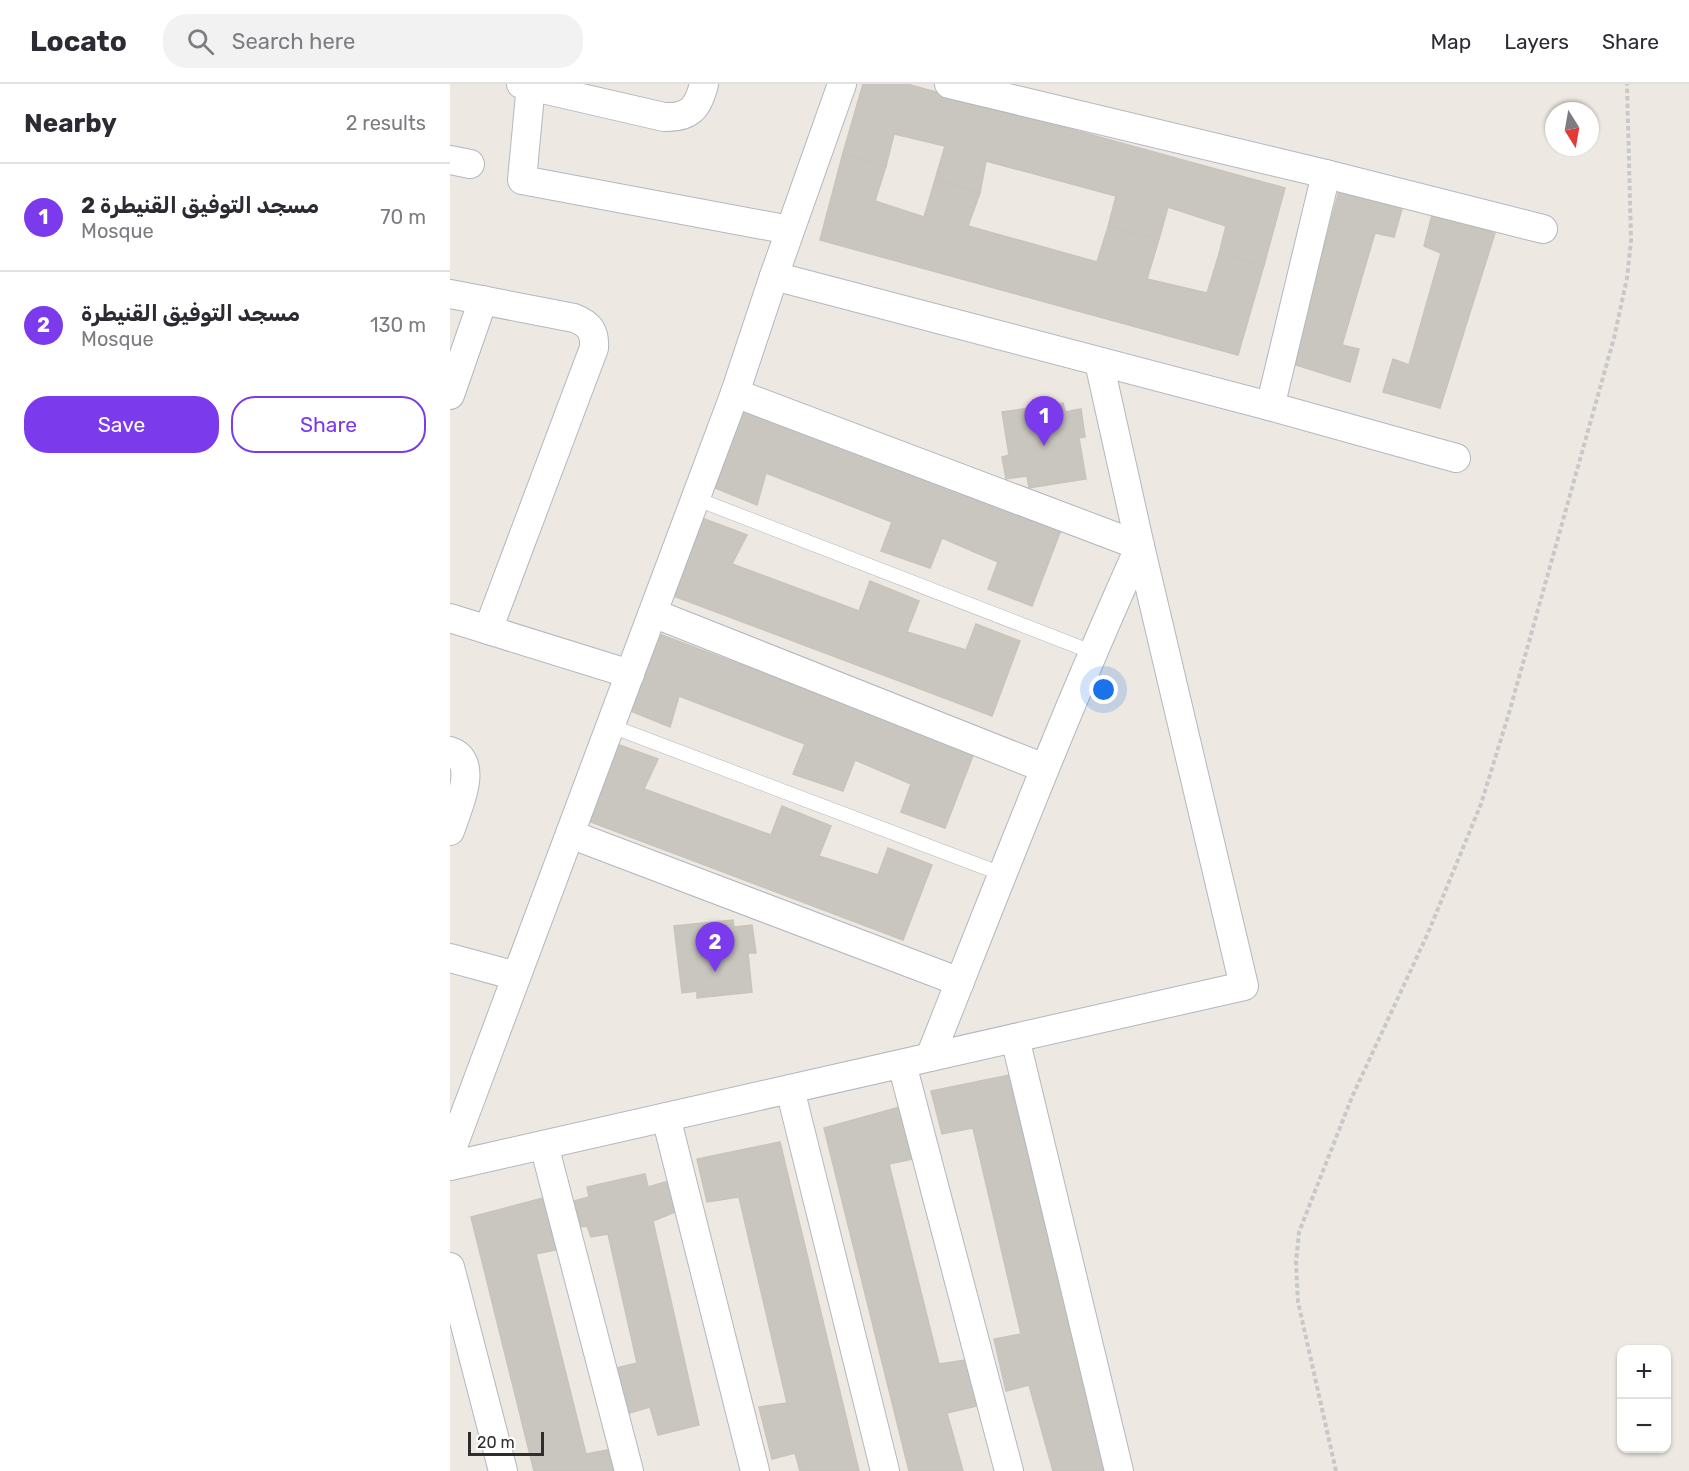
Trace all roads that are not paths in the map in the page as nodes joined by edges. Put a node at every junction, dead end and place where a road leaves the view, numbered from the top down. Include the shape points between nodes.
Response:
1 (704, 84) edge
2 (842, 84) edge
3 (949, 84) edge
4 (527, 85) edge
5 (1326, 174) junction
6 (1543, 229) dead end
7 (790, 230) junction
8 (774, 276) junction
9 (450, 294) edge
10 (483, 300) junction
11 (1100, 362) junction
12 (735, 393) junction
13 (450, 395) edge
14 (1269, 406) junction
15 (1456, 458) dead end
16 (697, 499) junction
17 (1140, 546) junction
18 (653, 613) junction
19 (450, 618) edge
20 (488, 630) junction
21 (1092, 652) junction
22 (630, 674) junction
23 (611, 726) junction
24 (450, 751) edge
25 (1044, 768) junction
26 (450, 831) edge
27 (570, 834) junction
28 (1002, 874) junction
29 (450, 958) edge
30 (516, 976) junction
31 (960, 982) junction
32 (1015, 1038) junction
33 (930, 1057) junction
34 (903, 1064) junction
35 (790, 1089) junction
36 (666, 1117) junction
37 (544, 1145) junction
38 (450, 1154) edge
39 (450, 1166) edge
40 (450, 1267) edge
41 (503, 1471) edge
42 (629, 1471) edge
43 (755, 1471) edge
44 (885, 1471) edge
45 (1009, 1471) edge
46 (1119, 1471) edge

1 - 4 street via 698,103 676,118
2 - 7 street
3 - 5 street
4 - 7 street via 522,180
5 - 6 street
5 - 14 street
7 - 8 street
8 - 11 street
8 - 12 street
9 - 10 street
10 - 13 street
10 - 20 street via 574,318 591,328 595,338
11 - 14 street
11 - 17 street
12 - 16 street
12 - 17 street
14 - 15 street
16 - 18 street
16 - 21 lane
17 - 21 street
17 - 32 street via 1244,986
18 - 22 street
18 - 25 street
19 - 20 street
20 - 22 street
21 - 25 street
22 - 23 street
23 - 27 street
23 - 28 lane
24 - 26 street via 464,760 466,777
25 - 28 street
27 - 30 street
27 - 31 street
28 - 31 street
29 - 30 street
30 - 38 street
31 - 33 street
32 - 33 street
32 - 46 street
33 - 34 street
34 - 35 street
34 - 45 street
35 - 36 street
35 - 44 street
36 - 37 street
36 - 43 street
37 - 39 street
37 - 42 street
40 - 41 street

